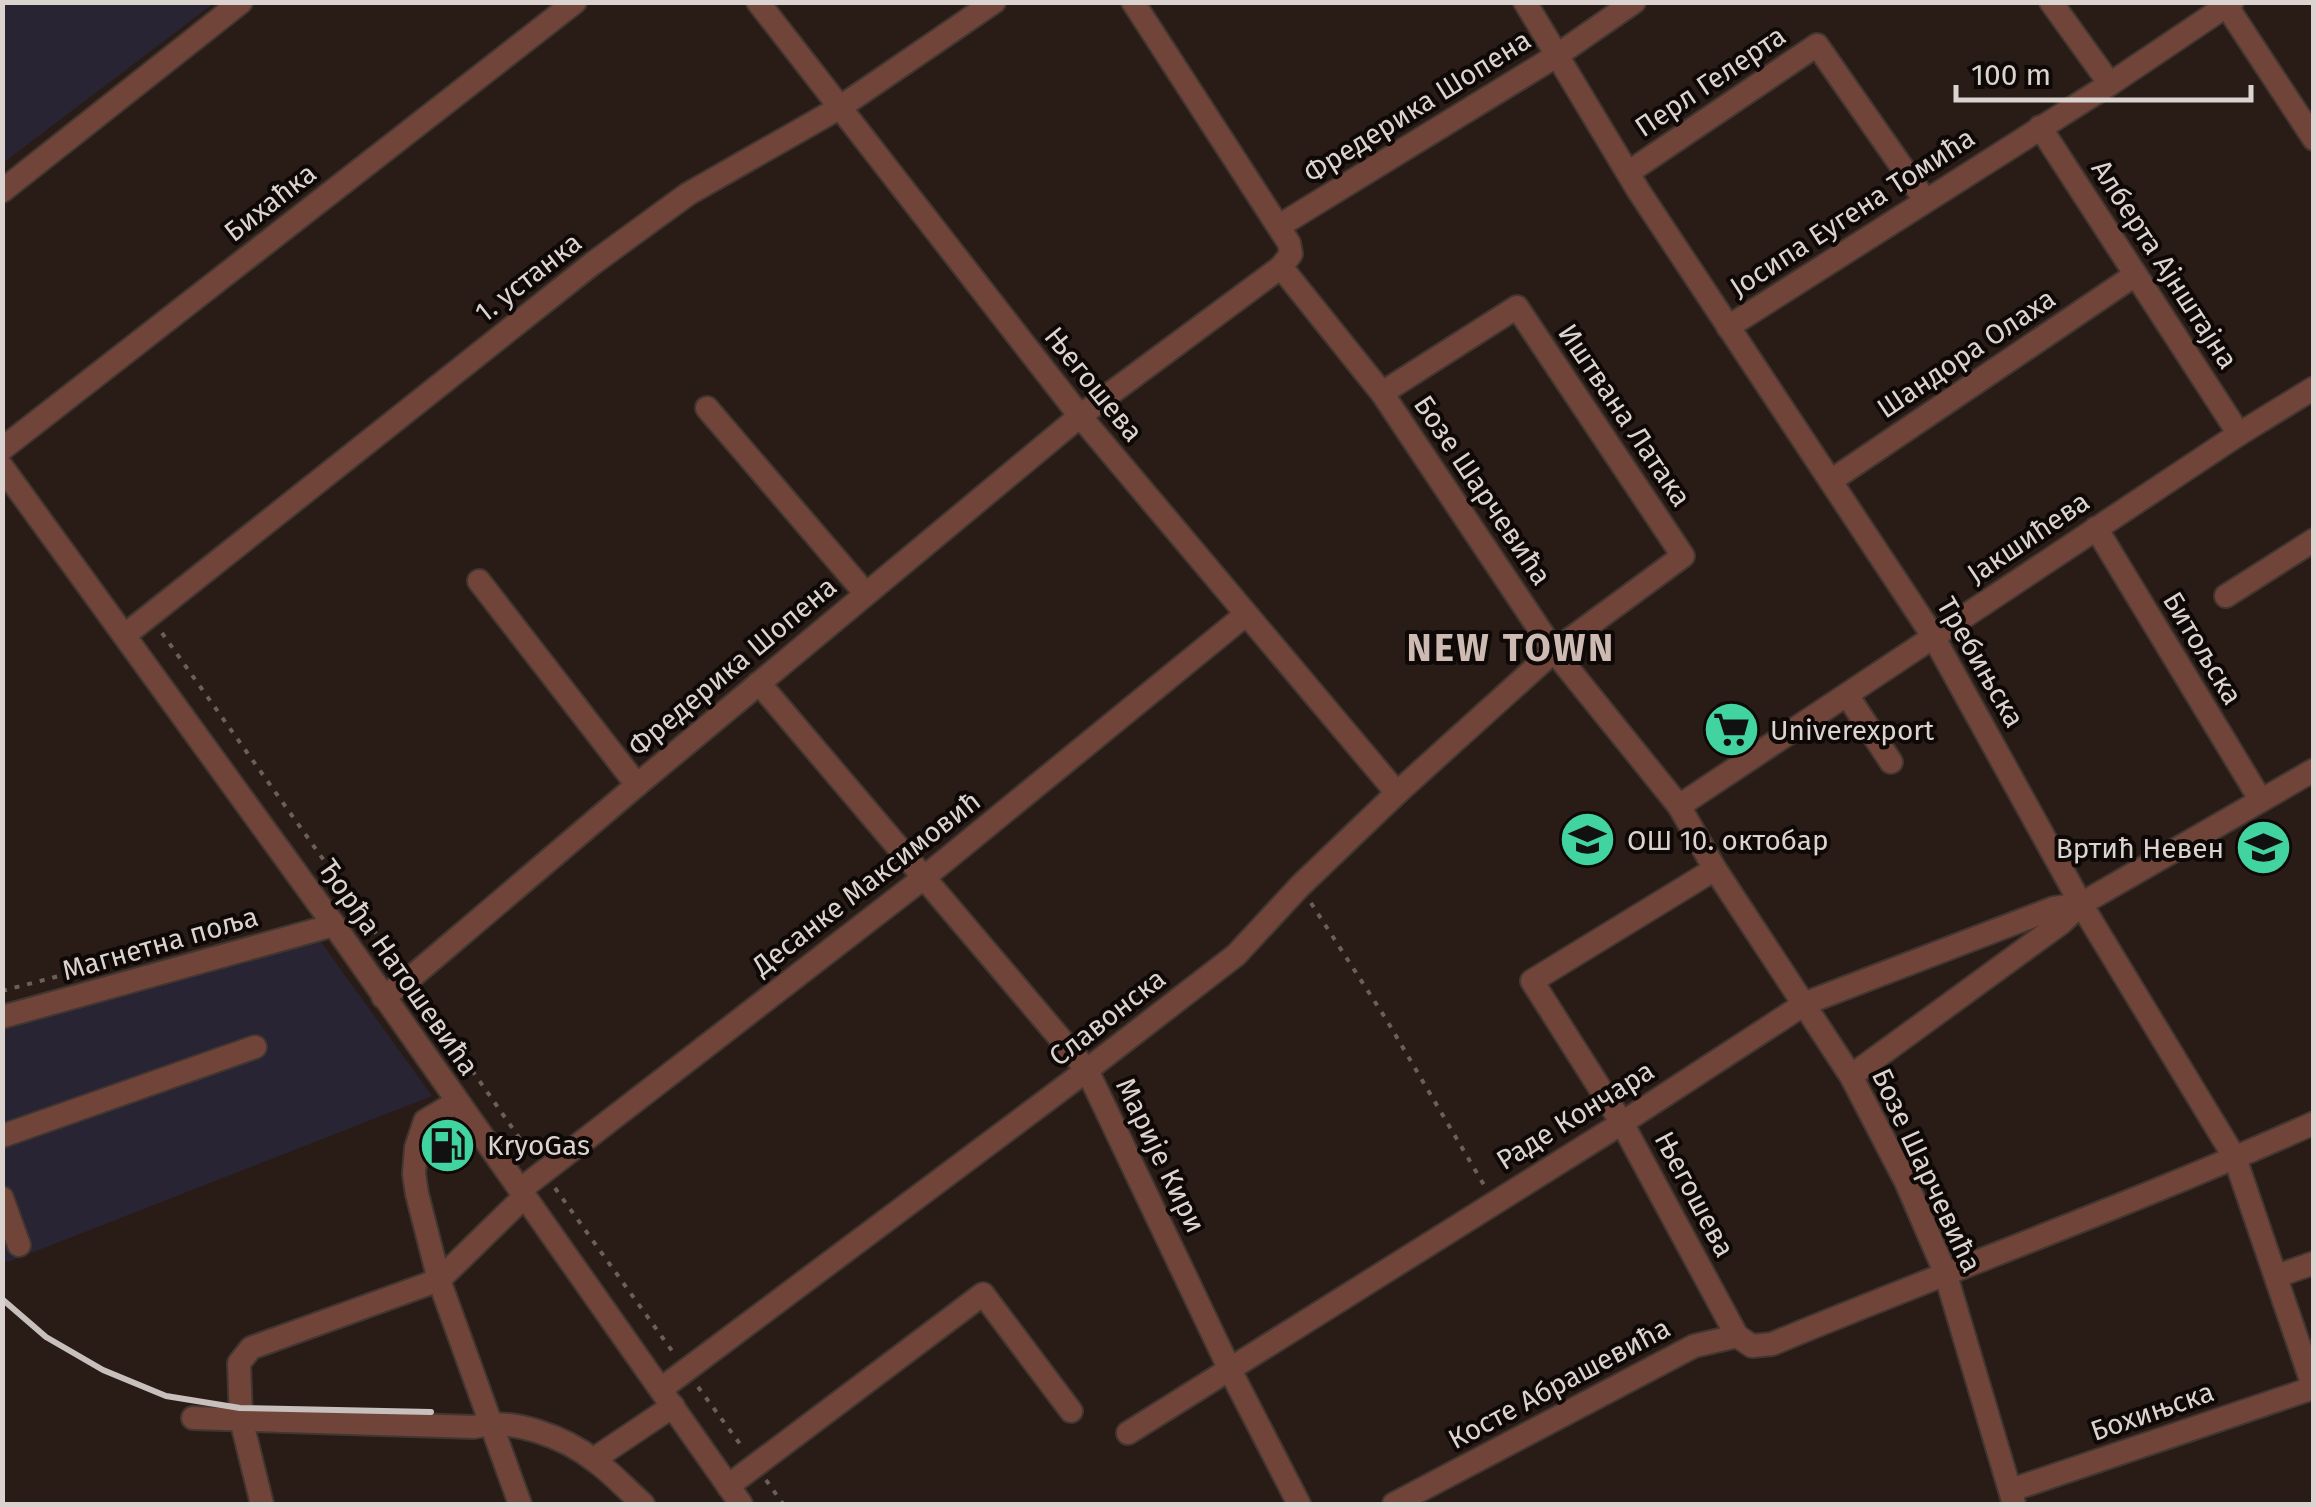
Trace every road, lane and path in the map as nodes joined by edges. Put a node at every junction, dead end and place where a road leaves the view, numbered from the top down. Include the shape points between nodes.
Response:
1 (241, 2) edge
2 (575, 2) edge
3 (758, 2) edge
4 (994, 2) edge
5 (1132, 2) edge
6 (1524, 2) edge
7 (1634, 2) edge
8 (2051, 2) edge
9 (2227, 4) edge
10 (1556, 56) junction
11 (2110, 84) junction
12 (840, 108) junction
13 (2040, 127) junction
14 (2314, 139) edge
15 (1629, 172) junction
16 (2, 191) edge
17 (1925, 200) junction
18 (1279, 226) junction
19 (1281, 267) junction
20 (2134, 275) junction
21 (1728, 327) junction
22 (2314, 388) edge
23 (1382, 393) junction
24 (707, 408) dead end
25 (1080, 416) junction
26 (2239, 434) junction
27 (2, 449) edge
28 (2, 467) edge
29 (1832, 480) junction
30 (2096, 528) junction
31 (2314, 540) edge
32 (479, 581) dead end
33 (866, 594) junction
34 (2226, 596) dead end
35 (150, 616) junction
36 (1244, 616) junction
37 (125, 635) junction
38 (1934, 636) junction
39 (1554, 652) junction
40 (760, 683) junction
41 (1846, 695) junction
42 (1891, 762) dead end
43 (2314, 770) edge
44 (637, 784) junction
45 (1396, 793) junction
46 (2260, 798) junction
47 (1679, 806) junction
48 (1715, 869) junction
49 (926, 876) junction
50 (1300, 886) junction
51 (2082, 904) junction
52 (334, 925) junction
53 (408, 979) junction
54 (383, 997) junction
55 (1806, 1003) junction
56 (2, 1018) edge
57 (255, 1047) dead end
58 (1087, 1070) junction
59 (1852, 1076) junction
60 (457, 1102) junction
61 (1622, 1122) junction
62 (2314, 1123) edge
63 (2, 1136) edge
64 (2235, 1158) junction
65 (544, 1172) junction
66 (522, 1194) junction
67 (2, 1198) edge
68 (1494, 1202) junction
69 (18, 1244) dead end
70 (2314, 1263) edge
71 (1945, 1272) junction
72 (2277, 1276) junction
73 (439, 1280) junction
74 (1737, 1336) junction
75 (685, 1370) junction
76 (1230, 1370) junction
77 (2313, 1389) edge
78 (667, 1397) junction
79 (1070, 1410) dead end
80 (193, 1418) dead end
81 (240, 1419) junction
82 (488, 1423) junction
83 (1128, 1432) dead end
84 (594, 1459) junction
85 (756, 1466) junction
86 (735, 1496) edge
87 (2012, 1497) edge
88 (262, 1504) edge
89 (520, 1504) edge
90 (643, 1504) edge
91 (784, 1504) edge
92 (1299, 1504) edge
93 (1394, 1504) edge

1 - 16 street
2 - 27 street, Бихаћка
3 - 12 street, Његошева
4 - 12 street, 1. устанка
5 - 18 street
6 - 10 street, Требињска
7 - 10 street, Фредерика Шопена
8 - 11 street
9 - 11 street, Јосипа Еугена Томића
9 - 14 street
10 - 15 street, Требињска
10 - 18 street, Фредерика Шопена
11 - 13 street, Јосипа Еугена Томића
12 - 25 street, Његошева
12 - 35 street, 1. устанка via 688,194 592,264
13 - 17 street, Јосипа Еугена Томића
13 - 20 street, Алберта Ајнштајна
15 - 17 street, Перл Гелерта via 1817,46
15 - 21 street, Требињска
17 - 21 street, Јосипа Еугена Томића
18 - 19 street via 1291,254
19 - 23 street, Бозе Шарчевића
19 - 25 street, Фредерика Шопена
20 - 26 street, Алберта Ајнштајна
20 - 29 street, Шандора Олаха
21 - 29 street, Требињска
22 - 26 street, Јакшићева
23 - 39 street, Бозе Шарчевића
23 - 39 street, Иштвана Латака via 1516,307 1683,556
24 - 33 street, Фредерика Шопена
25 - 33 street, Фредерика Шопена
25 - 36 street, Његошева
26 - 30 street, Јакшићева
28 - 37 street, Ђорђа Натошевића
29 - 38 street, Требињска
30 - 38 street, Јакшићева
30 - 46 street, Битољска
31 - 34 street
32 - 44 street, Фредерика Шопена
33 - 40 street, Фредерика Шопена
35 - 37 street, 1. устанка
35 - 53 path
36 - 45 street, Његошева
36 - 49 street, Десанке Максимовић
37 - 52 street, Ђорђа Натошевића
38 - 41 street, Јакшићева
38 - 51 street, Требињска
39 - 45 street, Славонска
39 - 47 street, Бозе Шарчевића
40 - 44 street, Фредерика Шопена
40 - 49 street, Марије Кири
41 - 42 street
41 - 47 street, Јакшићева
43 - 46 street, Раде Кончара
44 - 53 street, Фредерика Шопена
45 - 50 street, Славонска
46 - 51 street, Раде Кончара
47 - 48 street, Бозе Шарчевића
48 - 55 street, Бозе Шарчевића
48 - 61 street, Његошева via 1532,982
49 - 58 street, Марије Кири
49 - 65 street, Десанке Максимовић
50 - 58 street, Славонска via 1236,955
50 - 68 path
51 - 55 street, Раде Кончара via 2054,908
51 - 59 street, Раде Кончара
51 - 64 street, Требињска
52 - 54 street, Ђорђа Натошевића
52 - 56 street, Магнетна поља
53 - 54 street, Фредерика Шопена
53 - 65 path
54 - 60 street, Ђорђа Натошевића
55 - 59 street, Бозе Шарчевића
55 - 61 street, Раде Кончара
57 - 63 street
58 - 75 street, Славонска
58 - 76 street, Марије Кири
59 - 71 street, Бозе Шарчевића
60 - 66 street, Ђорђа Натошевића
60 - 73 street via 425,1121 416,1148 416,1194
61 - 68 street, Раде Кончара
61 - 74 street, Његошева
62 - 64 street, Косте Абрашевића
64 - 71 street, Косте Абрашевића
64 - 72 street, Требињска
65 - 66 street, Десанке Максимовић
65 - 75 path
66 - 73 street, Десанке Максимовић
66 - 78 street, Ђорђа Натошевића
67 - 69 street
68 - 76 street, Раде Кончара
70 - 72 street
71 - 74 street, Косте Абрашевића via 1772,1344 1752,1346
71 - 87 street, Бозе Шарчевића
72 - 77 street, Требињска
73 - 81 street via 251,1348 239,1363
73 - 82 street
74 - 93 street, Косте Абрашевића via 1694,1346
75 - 78 street, Славонска
75 - 85 path
76 - 83 street, Раде Кончара
76 - 92 street, Марије Кири
77 - 87 street, Бохињска
78 - 84 street, Славонска
78 - 86 street, Ђорђа Натошевића
79 - 85 street via 983,1294
80 - 81 street
81 - 82 street
81 - 88 street
82 - 84 street via 510,1424
82 - 89 street
84 - 90 street
85 - 86 street
85 - 91 path

